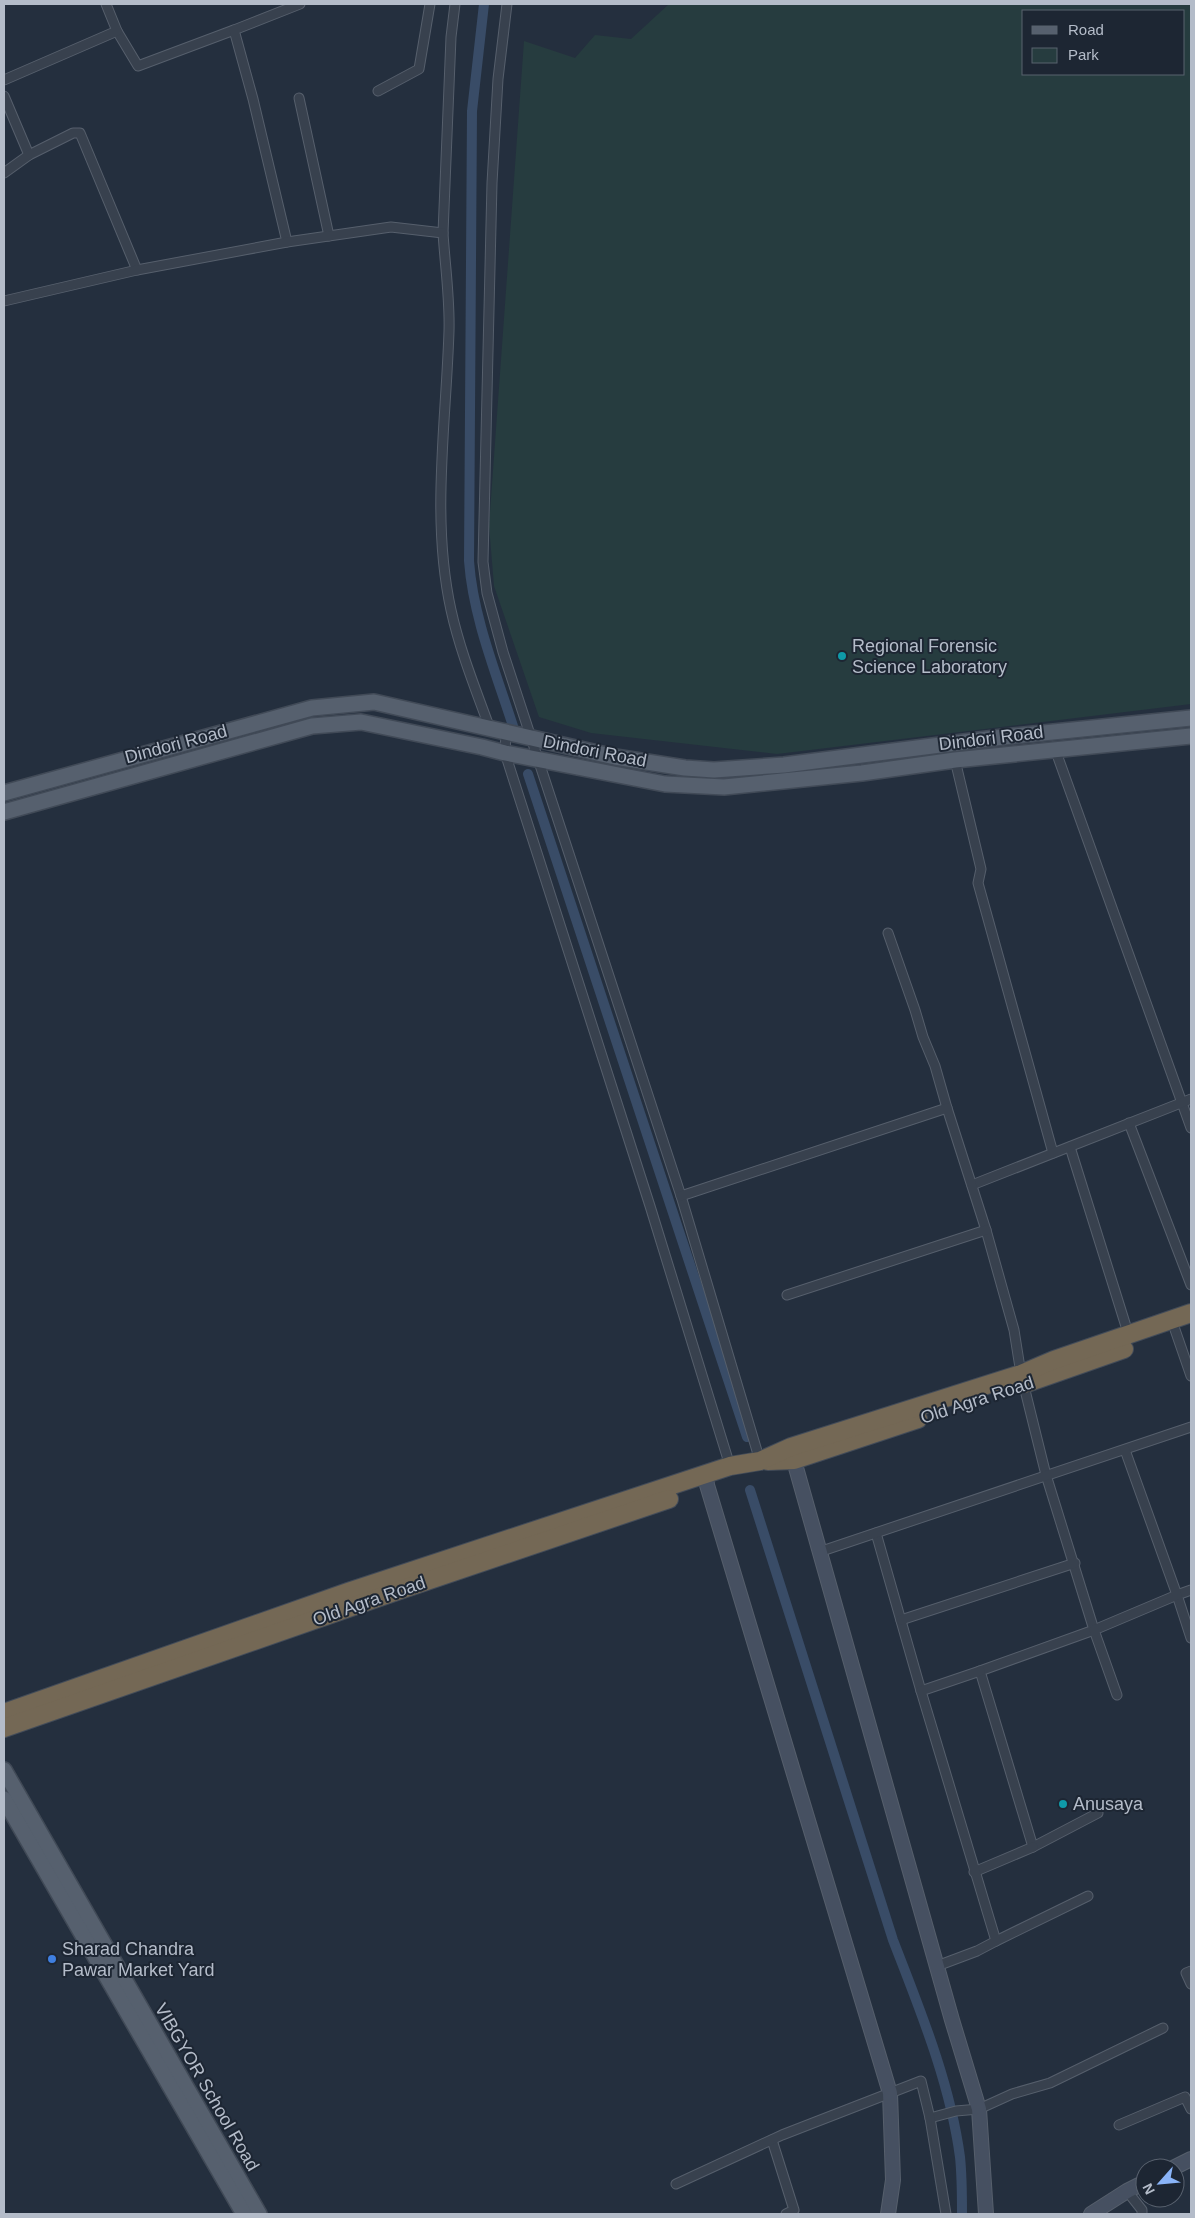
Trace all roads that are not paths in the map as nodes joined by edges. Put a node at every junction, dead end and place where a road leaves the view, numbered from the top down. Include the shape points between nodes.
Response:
1 (106, 4) edge
2 (300, 4) edge
3 (430, 4) edge
4 (455, 4) edge
5 (507, 4) edge
6 (234, 30) junction
7 (117, 31) junction
8 (4, 80) edge
9 (378, 91) dead end
10 (4, 96) edge
11 (299, 98) dead end
12 (29, 155) junction
13 (4, 173) edge
14 (443, 233) junction
15 (329, 236) junction
16 (286, 242) junction
17 (137, 270) junction
18 (4, 301) edge
19 (1191, 718) edge
20 (490, 729) junction
21 (506, 732) junction
22 (1191, 736) edge
23 (532, 739) junction
24 (1054, 749) junction
25 (505, 753) junction
26 (539, 760) junction
27 (955, 760) junction
28 (4, 793) edge
29 (4, 812) edge
30 (888, 933) dead end
31 (1191, 1099) edge
32 (1181, 1103) junction
33 (947, 1108) junction
34 (1129, 1123) junction
35 (1191, 1128) edge
36 (1070, 1147) junction
37 (1053, 1153) junction
38 (972, 1185) junction
39 (681, 1196) junction
40 (986, 1230) junction
41 (1191, 1285) edge
42 (787, 1295) dead end
43 (1191, 1313) edge
44 (1180, 1326) edge
45 (1129, 1336) junction
46 (1191, 1376) edge
47 (1022, 1380) junction
48 (1191, 1427) edge
49 (1124, 1450) junction
50 (792, 1454) junction
51 (760, 1461) junction
52 (730, 1466) junction
53 (1046, 1475) junction
54 (706, 1480) junction
55 (876, 1533) junction
56 (819, 1552) junction
57 (1075, 1563) junction
58 (1191, 1590) edge
59 (1177, 1595) junction
60 (901, 1620) junction
61 (1094, 1630) junction
62 (1191, 1638) edge
63 (980, 1670) junction
64 (921, 1691) junction
65 (1117, 1695) dead end
66 (4, 1713) edge
67 (4, 1728) edge
68 (4, 1770) edge
69 (4, 1799) edge
70 (1098, 1813) dead end
71 (1033, 1847) junction
72 (974, 1872) junction
73 (1088, 1896) dead end
74 (996, 1941) junction
75 (937, 1966) junction
76 (1191, 1971) edge
77 (1191, 1984) edge
78 (1163, 2028) dead end
79 (890, 2092) junction
80 (979, 2109) junction
81 (1191, 2109) edge
82 (935, 2116) junction
83 (1119, 2125) dead end
84 (203, 2132) junction
85 (772, 2140) junction
86 (676, 2184) dead end
87 (1135, 2187) edge
88 (1127, 2191) junction
89 (244, 2214) edge
90 (259, 2214) edge
91 (786, 2214) edge
92 (888, 2214) edge
93 (946, 2214) edge
94 (986, 2214) edge
95 (1092, 2214) edge
96 (1142, 2214) edge

1 - 7 street
2 - 6 street
3 - 9 street via 419,68
4 - 14 street
5 - 23 street via 498,78 492,183 483,562 487,593
6 - 7 street via 138,66
6 - 16 street
7 - 8 street
10 - 12 street
11 - 15 street
12 - 13 street
12 - 17 street via 73,132 82,135
14 - 15 street via 391,227
14 - 20 street via 449,330 442,438 445,570 454,619
15 - 16 street
16 - 17 street
17 - 18 street
19 - 23 main road via 1003,737 784,765 714,770 650,763
20 - 21 main road
20 - 28 main road via 374,702 312,708
21 - 23 main road
21 - 25 street
22 - 24 main road, Dindori Road
23 - 26 street
24 - 27 main road, Dindori Road
24 - 32 street
25 - 26 main road, Dindori Road
25 - 29 main road, Dindori Road via 361,722 312,726
25 - 52 street
26 - 27 main road, Dindori Road via 665,784 724,787 823,778
26 - 39 street
27 - 37 street via 981,869 978,883
30 - 33 street
31 - 32 street
32 - 34 street
32 - 35 street
33 - 38 street
33 - 39 street
34 - 36 street
34 - 41 street
36 - 37 street
36 - 45 street
37 - 38 street
38 - 40 street
39 - 51 street
40 - 42 street
40 - 47 street via 1014,1330
43 - 44 highway
44 - 45 highway
44 - 46 street
44 - 47 highway, Old Agra Road
45 - 47 highway via 1054,1360
47 - 50 highway
47 - 53 street
48 - 49 street
49 - 53 street
49 - 59 street
50 - 51 highway
50 - 56 street
51 - 52 highway
52 - 54 highway
53 - 55 street
53 - 57 street
54 - 66 highway via 348,1592
54 - 67 highway, Old Agra Road
54 - 79 street
55 - 56 street
55 - 60 street
56 - 75 street
57 - 60 street
57 - 61 street
58 - 59 street
59 - 61 street
59 - 62 street
60 - 64 street
61 - 63 street
61 - 65 street
63 - 64 street
63 - 71 street
64 - 72 street
68 - 84 main road, VIBGYOR School Road
69 - 84 main road, VIBGYOR School Road
70 - 71 street
71 - 72 street
72 - 74 street
73 - 74 street
74 - 75 street
75 - 80 street
76 - 77 street via 1186,1973
78 - 80 street via 1050,2083 1012,2094
79 - 82 street via 921,2080
79 - 85 street
79 - 92 street via 893,2180
80 - 82 street
80 - 94 street
81 - 83 street via 1185,2097
82 - 93 street
84 - 89 main road, VIBGYOR School Road
84 - 90 main road, VIBGYOR School Road
85 - 86 street
85 - 91 street via 794,2210
87 - 88 street
88 - 95 street
88 - 96 street

